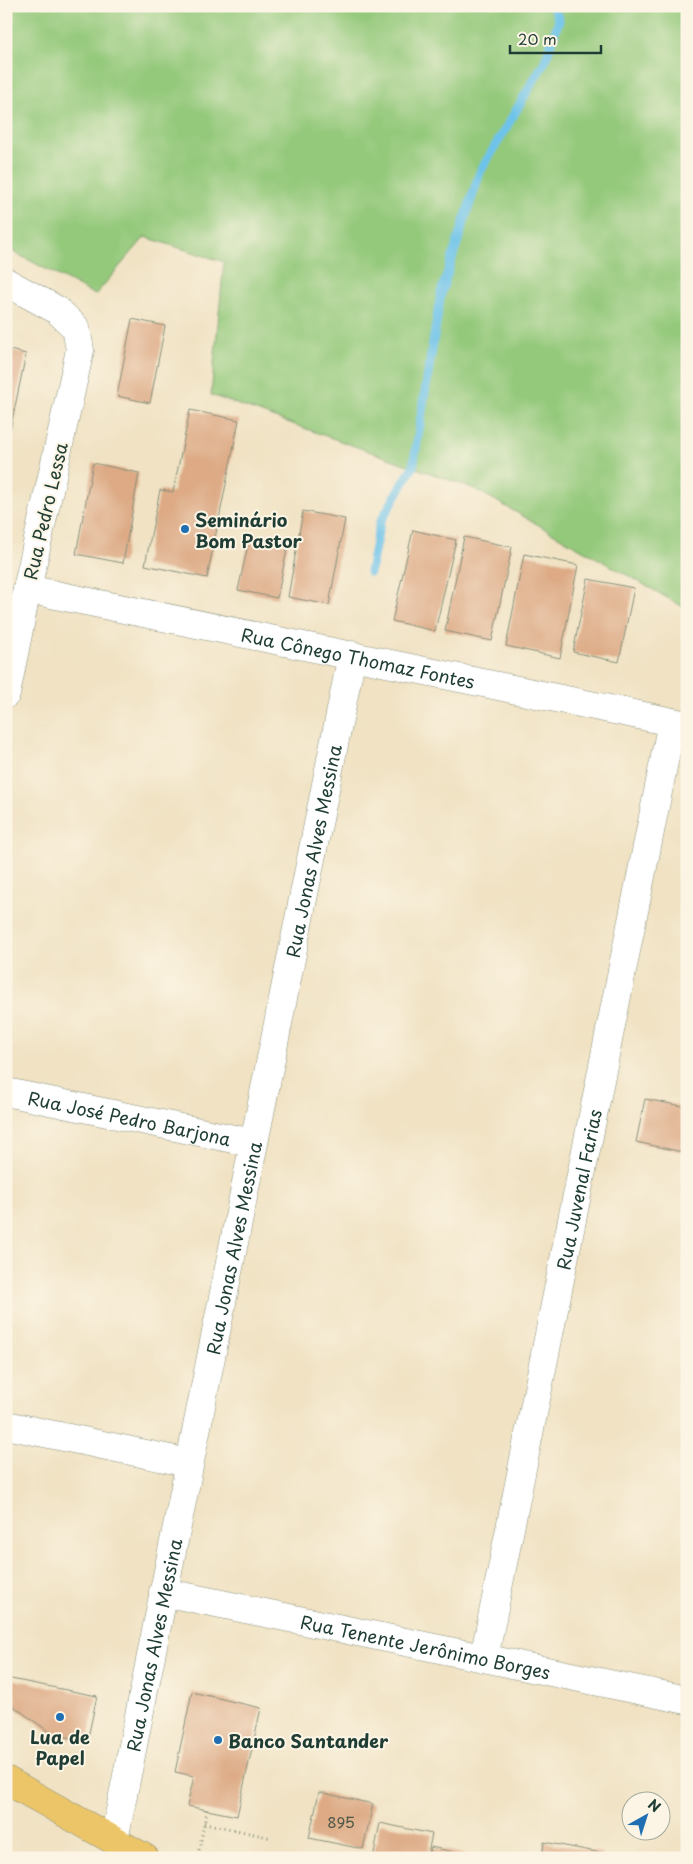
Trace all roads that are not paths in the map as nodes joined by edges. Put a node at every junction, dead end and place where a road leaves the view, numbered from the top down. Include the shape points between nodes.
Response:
1 (6, 282) edge
2 (27, 589) junction
3 (352, 656) junction
4 (6, 694) edge
5 (679, 723) edge
6 (6, 1092) edge
7 (253, 1143) junction
8 (6, 1426) edge
9 (189, 1463) junction
10 (163, 1592) junction
11 (484, 1658) junction
12 (687, 1700) edge
13 (6, 1780) edge
14 (114, 1840) junction
15 (145, 1858) edge

1 - 2 street, Rua Pedro Lessa via 57,310 76,328 80,350
2 - 3 street, Rua Cônego Thomaz Fontes
2 - 4 street, Rua Pedro Lessa
3 - 5 street, Rua Cônego Thomaz Fontes
3 - 7 street, Rua Jonas Alves Messina
5 - 11 street, Rua Juvenal Farias
6 - 7 street, Rua José Pedro Barjona
7 - 9 street, Rua Jonas Alves Messina
8 - 9 street
9 - 10 street, Rua Jonas Alves Messina
10 - 11 street, Rua Tenente Jerônimo Borges
10 - 14 street, Rua Jonas Alves Messina
11 - 12 street, Rua Tenente Jerônimo Borges
13 - 14 main road
14 - 15 main road

